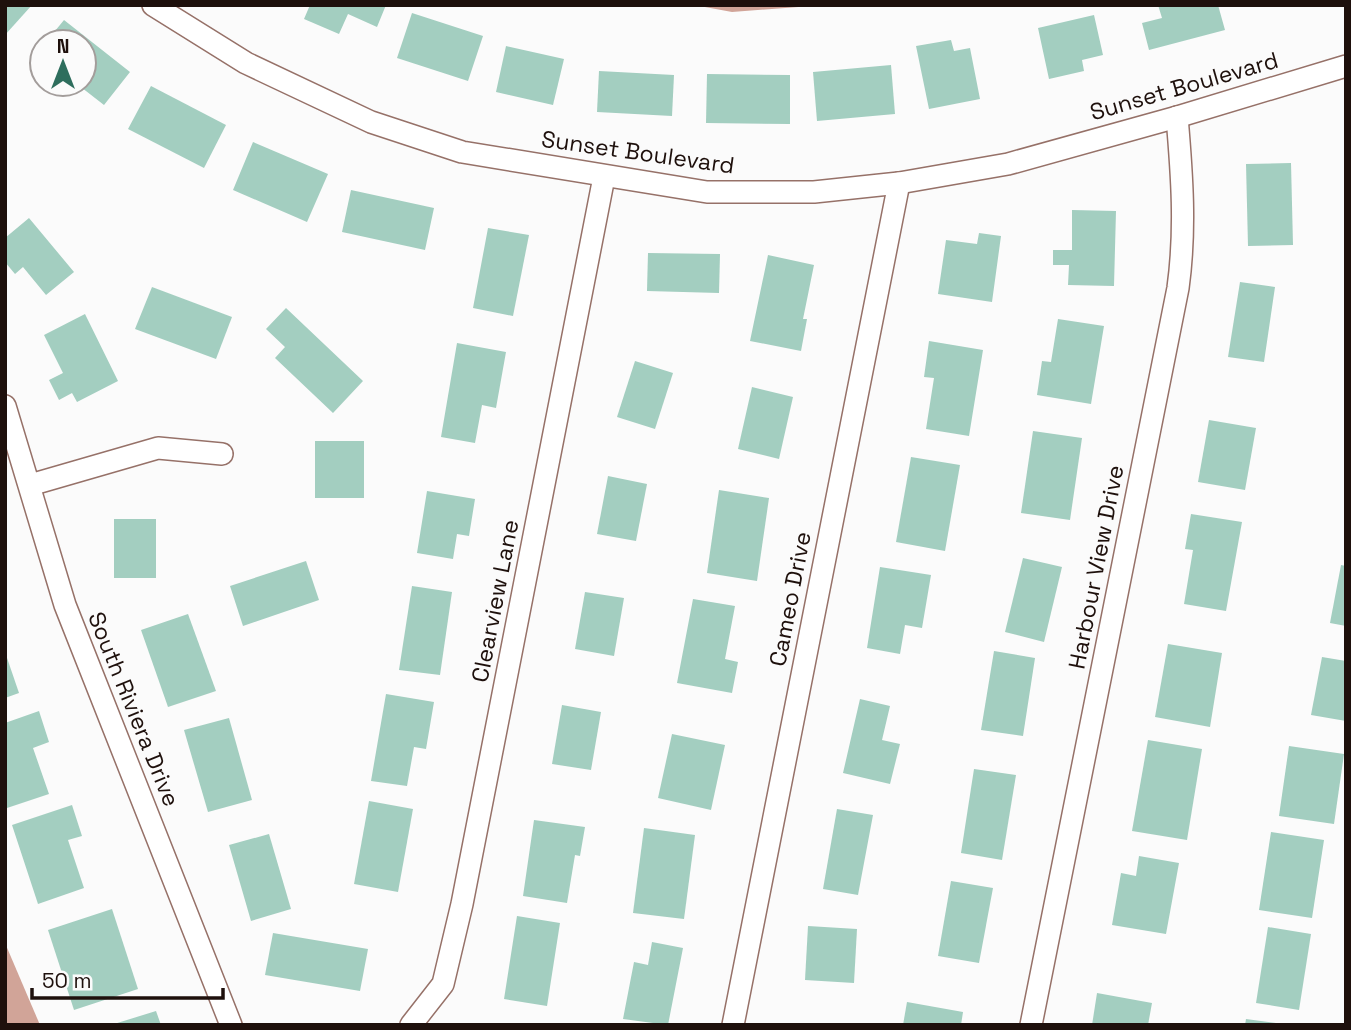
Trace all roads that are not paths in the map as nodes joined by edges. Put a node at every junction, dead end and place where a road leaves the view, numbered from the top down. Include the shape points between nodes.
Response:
1 (153, 5) edge
2 (1346, 66) edge
3 (1177, 117) junction
4 (604, 177) junction
5 (899, 183) junction
6 (5, 406) edge
7 (222, 454) dead end
8 (30, 485) junction
9 (231, 1025) edge
10 (411, 1025) edge
11 (733, 1025) edge
12 (1031, 1025) edge

1 - 4 street, Sunset Boulevard via 246,64 372,122 462,152
2 - 3 street, Sunset Boulevard
3 - 5 street, Sunset Boulevard via 1007,164
3 - 12 street, Harbour View Drive via 1184,209 1178,288
4 - 5 street, Sunset Boulevard via 707,192 814,192
4 - 10 street, Clearview Lane via 462,904 443,984
5 - 11 street, Cameo Drive
6 - 8 street, South Riviera Drive
7 - 8 street via 158,448
8 - 9 street, South Riviera Drive via 65,605

